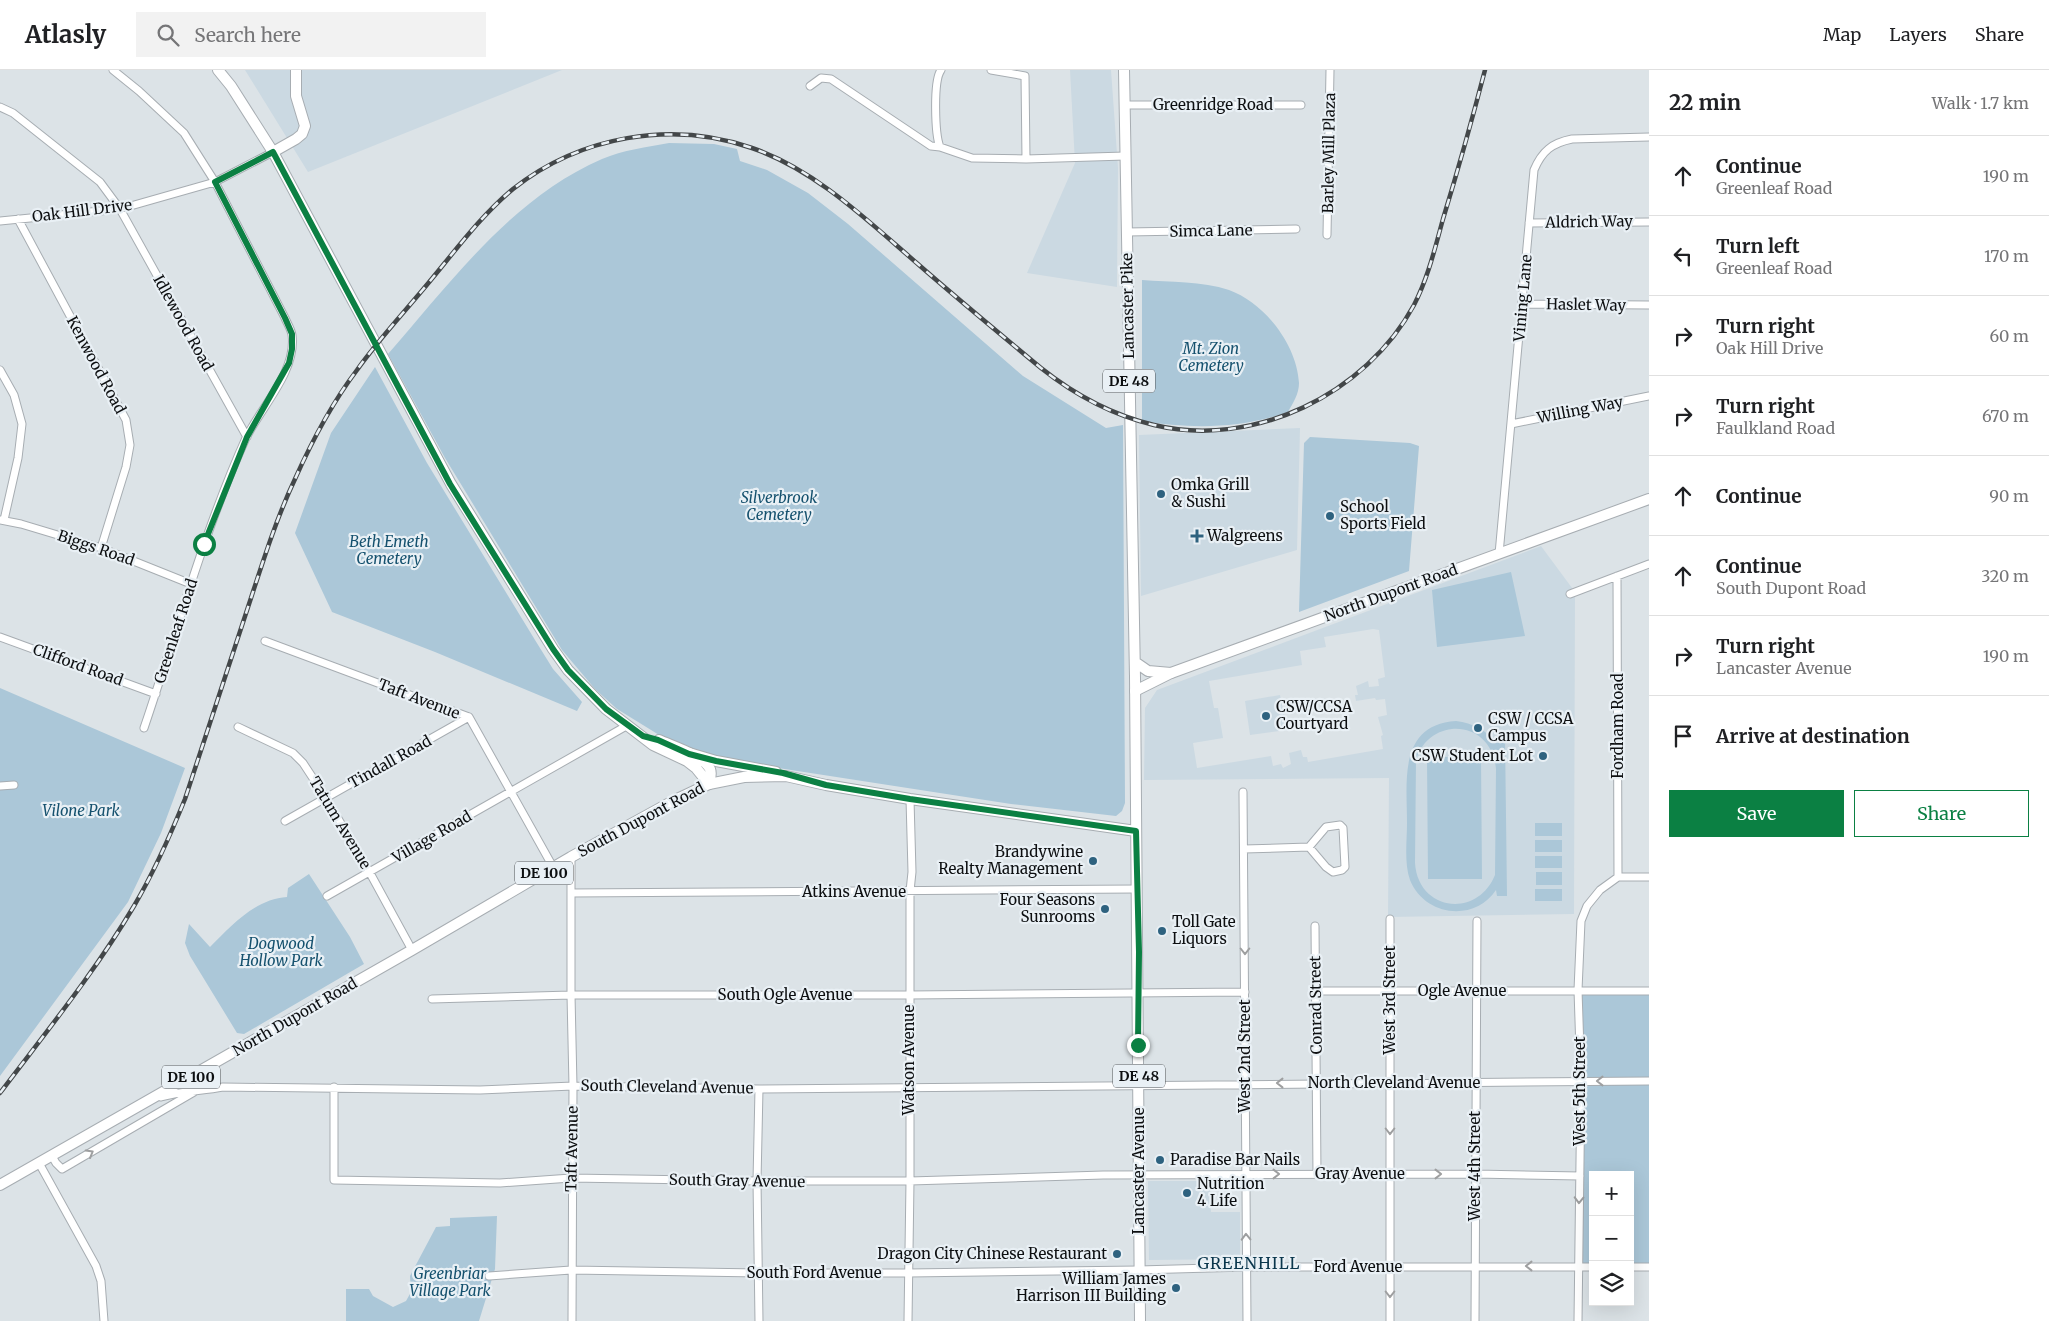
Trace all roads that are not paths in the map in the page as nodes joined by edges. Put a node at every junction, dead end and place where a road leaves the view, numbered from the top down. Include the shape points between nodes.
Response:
1 (112, 70) edge
2 (218, 70) edge
3 (296, 70) edge
4 (941, 70) edge
5 (991, 70) edge
6 (1124, 70) edge
7 (1330, 70) edge
8 (810, 86) dead end
9 (1124, 105) junction
10 (1301, 105) dead end
11 (0, 106) edge
12 (1649, 137) edge
13 (940, 147) junction
14 (273, 152) junction
15 (1125, 156) junction
16 (1026, 159) junction
17 (215, 182) junction
18 (120, 209) junction
19 (18, 219) junction
20 (0, 221) edge
21 (1649, 222) edge
22 (1529, 223) junction
23 (1296, 229) dead end
24 (1127, 232) junction
25 (1327, 235) dead end
26 (1522, 304) junction
27 (1649, 305) edge
28 (0, 370) edge
29 (1649, 396) edge
30 (1511, 424) junction
31 (247, 437) junction
32 (1649, 499) edge
33 (2, 520) edge
34 (101, 548) junction
35 (1500, 554) junction
36 (1649, 564) edge
37 (1618, 576) junction
38 (191, 584) junction
39 (1570, 594) dead end
40 (0, 637) edge
41 (265, 641) dead end
42 (1135, 662) junction
43 (1171, 673) junction
44 (1135, 691) junction
45 (156, 694) junction
46 (469, 717) junction
47 (628, 726) junction
48 (238, 727) dead end
49 (144, 728) dead end
50 (643, 736) junction
51 (689, 754) junction
52 (786, 776) junction
53 (709, 784) junction
54 (14, 785) dead end
55 (0, 786) edge
56 (510, 792) junction
57 (1244, 792) dead end
58 (326, 798) junction
59 (910, 799) junction
60 (285, 821) dead end
61 (1136, 831) junction
62 (1309, 847) junction
63 (1244, 849) junction
64 (571, 857) junction
65 (553, 868) junction
66 (370, 873) junction
67 (1618, 877) junction
68 (1649, 877) edge
69 (1137, 890) junction
70 (910, 891) junction
71 (571, 893) junction
72 (326, 896) dead end
73 (1390, 920) dead end
74 (1477, 921) dead end
75 (1316, 926) dead end
76 (412, 950) junction
77 (381, 968) joint
78 (1578, 990) junction
79 (1317, 991) junction
80 (1390, 991) junction
81 (1477, 991) junction
82 (1649, 991) edge
83 (1138, 992) junction
84 (1245, 992) junction
85 (570, 995) junction
86 (909, 995) junction
87 (432, 999) dead end
88 (1581, 1081) junction
89 (1649, 1081) edge
90 (1476, 1082) junction
91 (1246, 1083) junction
92 (1317, 1083) junction
93 (1390, 1083) junction
94 (1139, 1084) junction
95 (573, 1086) junction
96 (334, 1088) junction
97 (909, 1088) junction
98 (759, 1089) junction
99 (195, 1092) junction
100 (147, 1102) junction
101 (52, 1156) junction
102 (39, 1163) junction
103 (1317, 1174) junction
104 (1476, 1174) junction
105 (1139, 1175) junction
106 (1246, 1175) junction
107 (1390, 1175) junction
108 (1580, 1176) junction
109 (571, 1178) junction
110 (910, 1181) junction
111 (757, 1182) junction
112 (0, 1185) edge
113 (1475, 1266) junction
114 (1578, 1266) junction
115 (1247, 1267) junction
116 (1390, 1267) junction
117 (1589, 1267) edge
118 (1634, 1267) edge
119 (1649, 1267) edge
120 (571, 1270) junction
121 (1139, 1270) junction
122 (759, 1273) junction
123 (909, 1273) junction
124 (489, 1276) dead end
125 (104, 1321) edge
126 (572, 1321) edge
127 (759, 1321) edge
128 (908, 1321) edge
129 (1140, 1321) edge
130 (1247, 1321) edge
131 (1390, 1321) edge
132 (1475, 1321) edge
133 (1578, 1321) edge

1 - 17 street, Greenleaf Road via 184,133
2 - 14 main road
3 - 14 main road via 296,96 305,126 296,140
4 - 13 street via 937,79 937,139
5 - 16 street via 1025,76
6 - 9 main road, Lancaster Pike / DE 48
7 - 25 street, Barley Mill Plaza
8 - 13 street via 821,78 831,79 931,146
9 - 10 street, Greenridge Road
9 - 15 main road, Lancaster Pike / DE 48
11 - 18 street, Idlewood Road via 100,182
12 - 22 street, Vining Lane via 1572,139 1553,144 1534,170
13 - 16 street via 972,158
14 - 17 street, Oak Hill Drive
14 - 47 main road via 450,484 568,670 606,709
15 - 16 street
15 - 24 main road, Lancaster Pike / DE 48
17 - 18 street, Oak Hill Drive
17 - 31 street, Greenleaf Road via 292,334 289,363
18 - 19 street, Oak Hill Drive
18 - 31 street, Idlewood Road
19 - 20 street, Oak Hill Drive
19 - 34 street, Kenwood Road via 126,420 130,445 126,467
21 - 22 street, Aldrich Way
22 - 26 street, Vining Lane
23 - 24 street, Simca Lane
24 - 42 main road, Lancaster Pike / DE 48
26 - 27 street, Haslet Way
26 - 30 street, Vining Lane
28 - 33 street via 14,395 22,424 18,458
29 - 30 street, Willing Way
30 - 35 street, Vining Lane
31 - 38 street, Greenleaf Road
32 - 35 main road, North Dupont Road
33 - 34 street, Biggs Road
34 - 38 street, Biggs Road
35 - 43 main road, North Dupont Road
36 - 37 street
37 - 39 street
37 - 67 street, Fordham Road
38 - 45 street, Greenleaf Road
40 - 45 street, Clifford Road
41 - 46 street, Taft Avenue
42 - 43 main road via 1148,671
42 - 44 main road, Lancaster Pike / DE 48
43 - 44 main road, North Dupont Road
44 - 61 main road, Lancaster Avenue / DE 48
45 - 49 street, Greenleaf Road
46 - 56 street, Taft Avenue
46 - 58 street, Tindall Road
47 - 50 main road
47 - 56 street, Village Road
48 - 58 street, Tatum Avenue via 298,757
50 - 51 main road
50 - 53 main road via 653,745 687,761
51 - 52 main road
51 - 53 main road via 710,769
52 - 53 main road, South Dupont Road / DE 100 via 744,777
52 - 59 main road, South Dupont Road / DE 100
53 - 64 main road, South Dupont Road / DE 100
54 - 55 street
56 - 65 street, Taft Avenue
56 - 66 street, Village Road
57 - 63 street, West 2nd Street
58 - 60 street, Tindall Road
58 - 66 street, Tatum Avenue
59 - 61 main road, South Dupont Road / DE 100
59 - 70 street, Watson Avenue
61 - 69 main road, Lancaster Avenue / DE 48
62 - 62 street via 1326,827 1340,825 1343,828 1345,867 1333,872
62 - 63 street
63 -> 84 street, West 2nd Street
64 - 65 main road, South Dupont Road / DE 100
64 - 71 street, Taft Avenue
65 - 76 main road, South Dupont Road / DE 100
66 - 72 street, Village Road
66 - 76 street, Tatum Avenue
67 - 68 street
67 - 78 street, West 5th Street via 1600,890 1587,906 1581,921
69 - 70 street, Atkins Avenue
69 - 83 main road, Lancaster Avenue / DE 48
70 - 71 street, Atkins Avenue
70 - 86 street, Watson Avenue
71 - 85 street, Taft Avenue
73 - 80 street, West 3rd Street
74 - 81 street, West 4th Street
75 - 79 street, Conrad Street
76 - 77 main road, South Dupont Road / DE 100
77 - 100 main road, North Dupont Road / DE 100
78 - 81 street, Ogle Avenue
78 - 82 street, Ogle Avenue
78 - 88 street, West 5th Street
79 - 80 street, Ogle Avenue
79 - 92 street, Conrad Street
80 - 81 street, Ogle Avenue
80 - 93 street, West 3rd Street
81 - 90 street, West 4th Street
83 - 84 street
83 - 86 street, South Ogle Avenue
83 - 94 main road, Lancaster Avenue / DE 48
84 - 91 street, West 2nd Street
85 - 86 street, South Ogle Avenue
85 - 87 street, South Ogle Avenue
85 - 95 street, Taft Avenue
86 - 97 street, Watson Avenue
89 -> 88 street, North Cleveland Avenue
88 - 90 street, North Cleveland Avenue
88 - 108 street, West 5th Street
90 - 93 street, North Cleveland Avenue
90 - 104 street, West 4th Street
92 -> 91 street, North Cleveland Avenue
91 - 94 street, North Cleveland Avenue
91 - 106 street, West 2nd Street
92 - 93 street, North Cleveland Avenue
92 - 103 street, Conrad Street
93 -> 107 street, West 3rd Street
94 - 97 street, South Cleveland Avenue
94 - 105 main road, Lancaster Avenue / DE 48
95 - 96 street, South Cleveland Avenue via 480,1090
95 - 98 street, South Cleveland Avenue
95 - 109 street, Taft Avenue
96 - 99 street, South Cleveland Avenue via 223,1087
96 - 109 street, South Gray Avenue via 334,1180 500,1183
97 - 98 street, South Cleveland Avenue
97 - 110 street, Watson Avenue
98 - 111 street
99 - 100 street, South Cleveland Avenue via 177,1092
101 -> 99 street, South Cleveland Avenue via 62,1169
100 - 101 main road, North Dupont Road / DE 100
101 - 102 main road, North Dupont Road / DE 100
102 - 112 main road, North Dupont Road / DE 100
102 - 125 street via 96,1266 101,1281
106 -> 103 street, Gray Avenue
103 - 107 street, Gray Avenue
107 -> 104 street, Gray Avenue
104 - 108 street, Gray Avenue
104 - 113 street, West 4th Street
105 - 106 street, Gray Avenue
105 - 110 street, South Gray Avenue
105 - 121 main road, Lancaster Avenue / DE 48
115 -> 106 street, West 2nd Street
107 - 116 street, West 3rd Street
108 -> 114 street, West 5th Street
109 - 111 street, South Gray Avenue
109 - 120 street, Taft Avenue
110 - 111 street, South Gray Avenue
110 - 123 street, Watson Avenue
111 - 122 street
114 -> 113 street, Ford Avenue
113 - 116 street, Ford Avenue
113 - 132 street, West 4th Street
114 - 117 street, Ford Avenue
114 - 133 street, West 5th Street
115 - 116 street, Ford Avenue
115 - 121 street, Ford Avenue
115 - 130 street, West 2nd Street
116 -> 131 street, West 3rd Street
118 - 119 street
120 - 122 street, South Ford Avenue
120 - 124 street, South Ford Avenue
120 - 126 street, Taft Avenue
121 - 123 street, South Ford Avenue
121 - 129 main road, Lancaster Avenue / DE 48
122 - 123 street, South Ford Avenue
122 - 127 street
123 - 128 street, Watson Avenue

